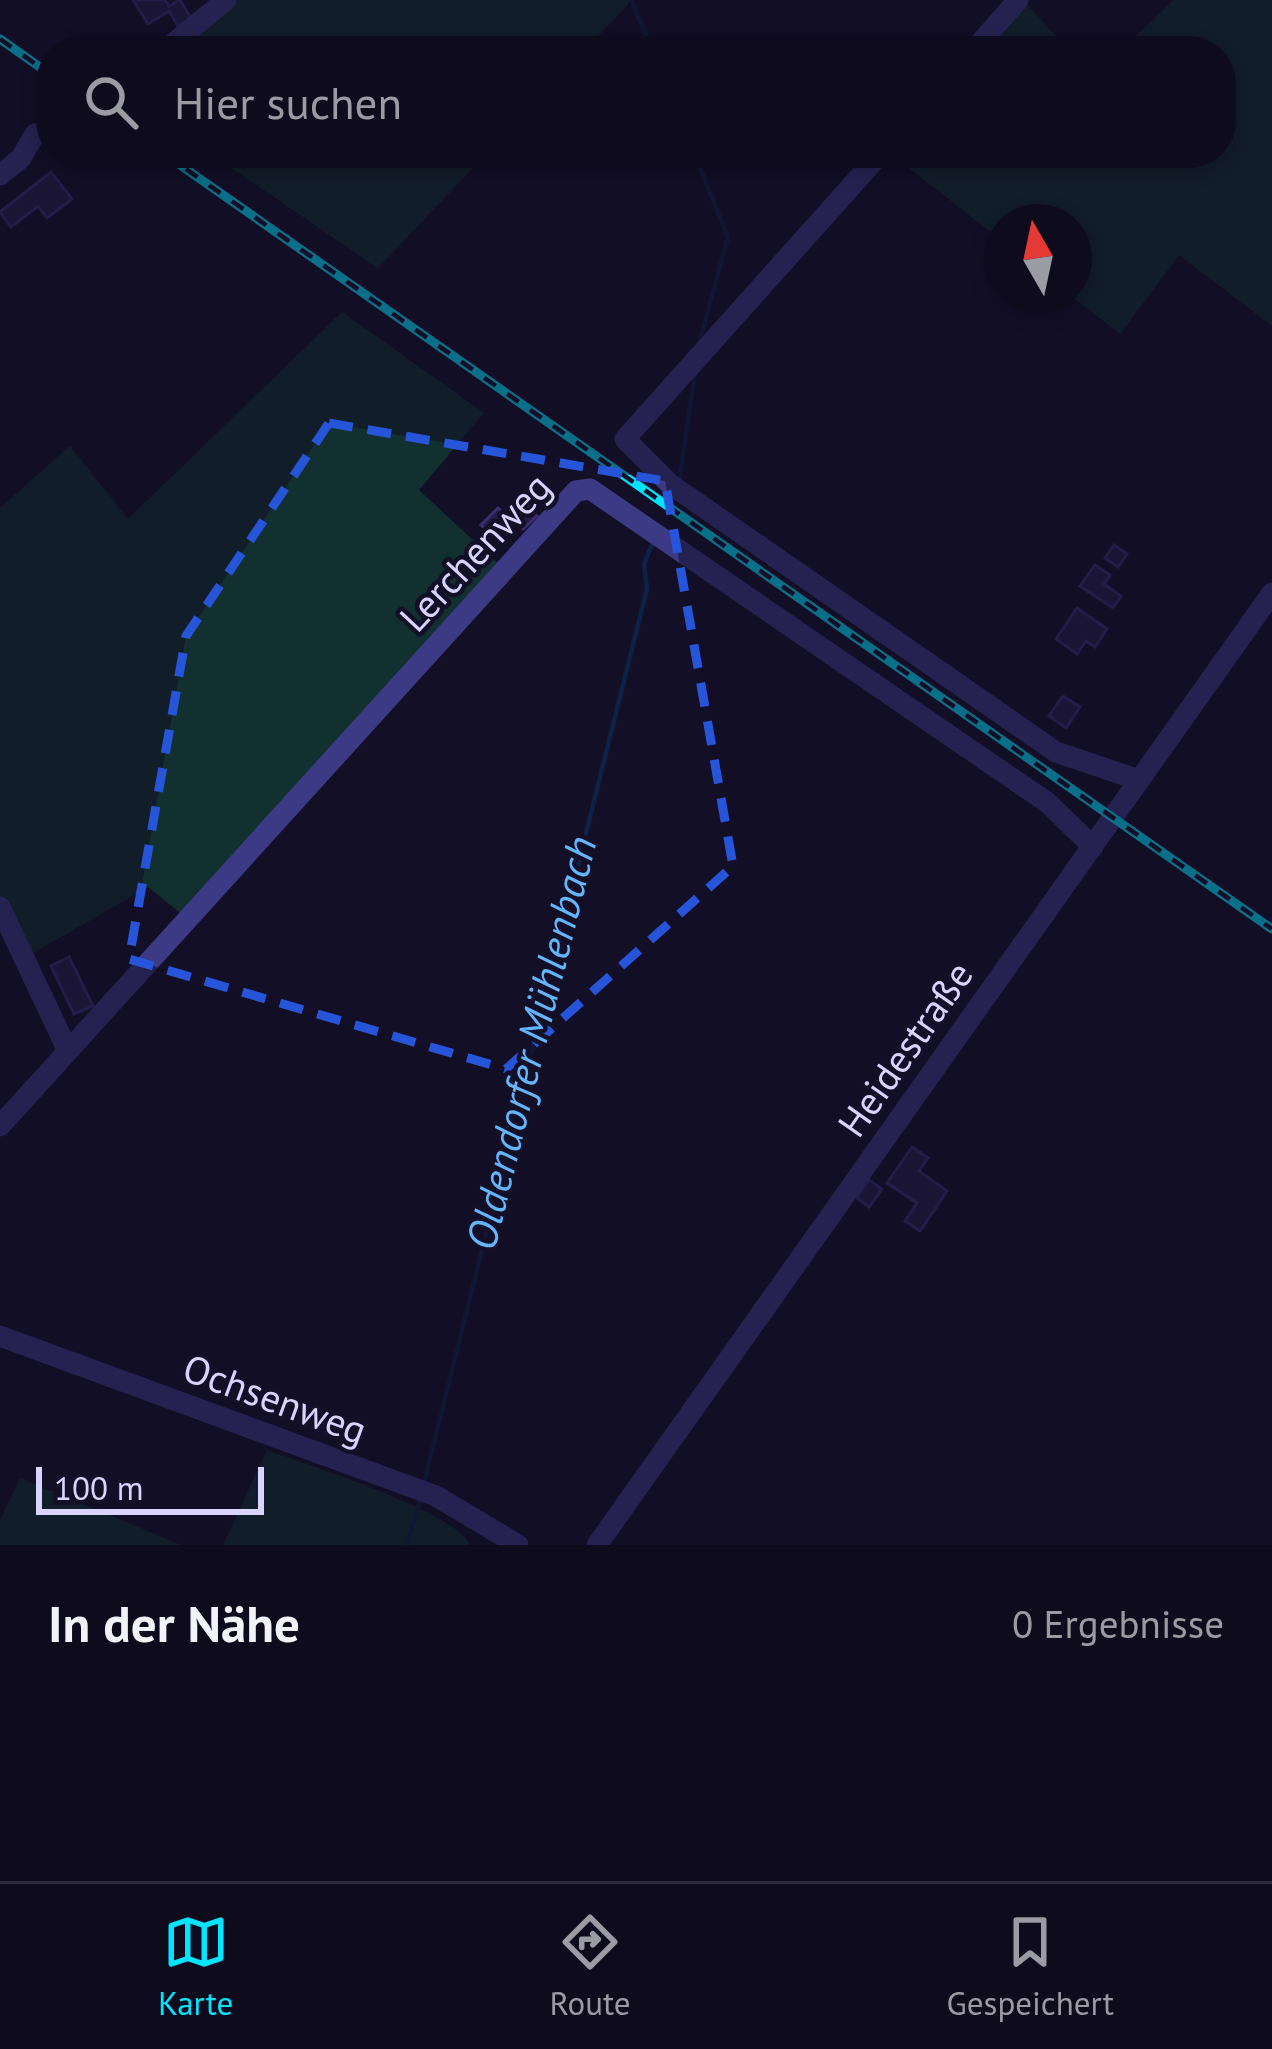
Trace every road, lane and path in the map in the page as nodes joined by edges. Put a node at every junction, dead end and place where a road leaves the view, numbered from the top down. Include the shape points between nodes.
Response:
1 (226, 0) edge
2 (1018, 0) edge
3 (182, 36) edge
4 (986, 36) edge
5 (34, 134) dead end
6 (868, 168) edge
7 (0, 176) edge
8 (1272, 593) edge
9 (1139, 780) junction
10 (1093, 847) junction
11 (0, 907) edge
12 (67, 1049) junction
13 (0, 1126) edge
14 (0, 1336) edge
15 (488, 1538) edge
16 (518, 1545) edge
17 (597, 1545) edge

1 - 3 street
2 - 4 street
5 - 7 street
6 - 9 street via 626,439 670,484 1056,752
8 - 9 street, Heidestraße
9 - 10 street, Heidestraße
10 - 12 street, Lerchenweg via 1048,803 794,624 590,489 576,491
10 - 17 street, Heidestraße
11 - 12 street
12 - 13 street, Lerchenweg
14 - 15 street, Ochsenweg via 436,1496
15 - 16 street, Ochsenweg

